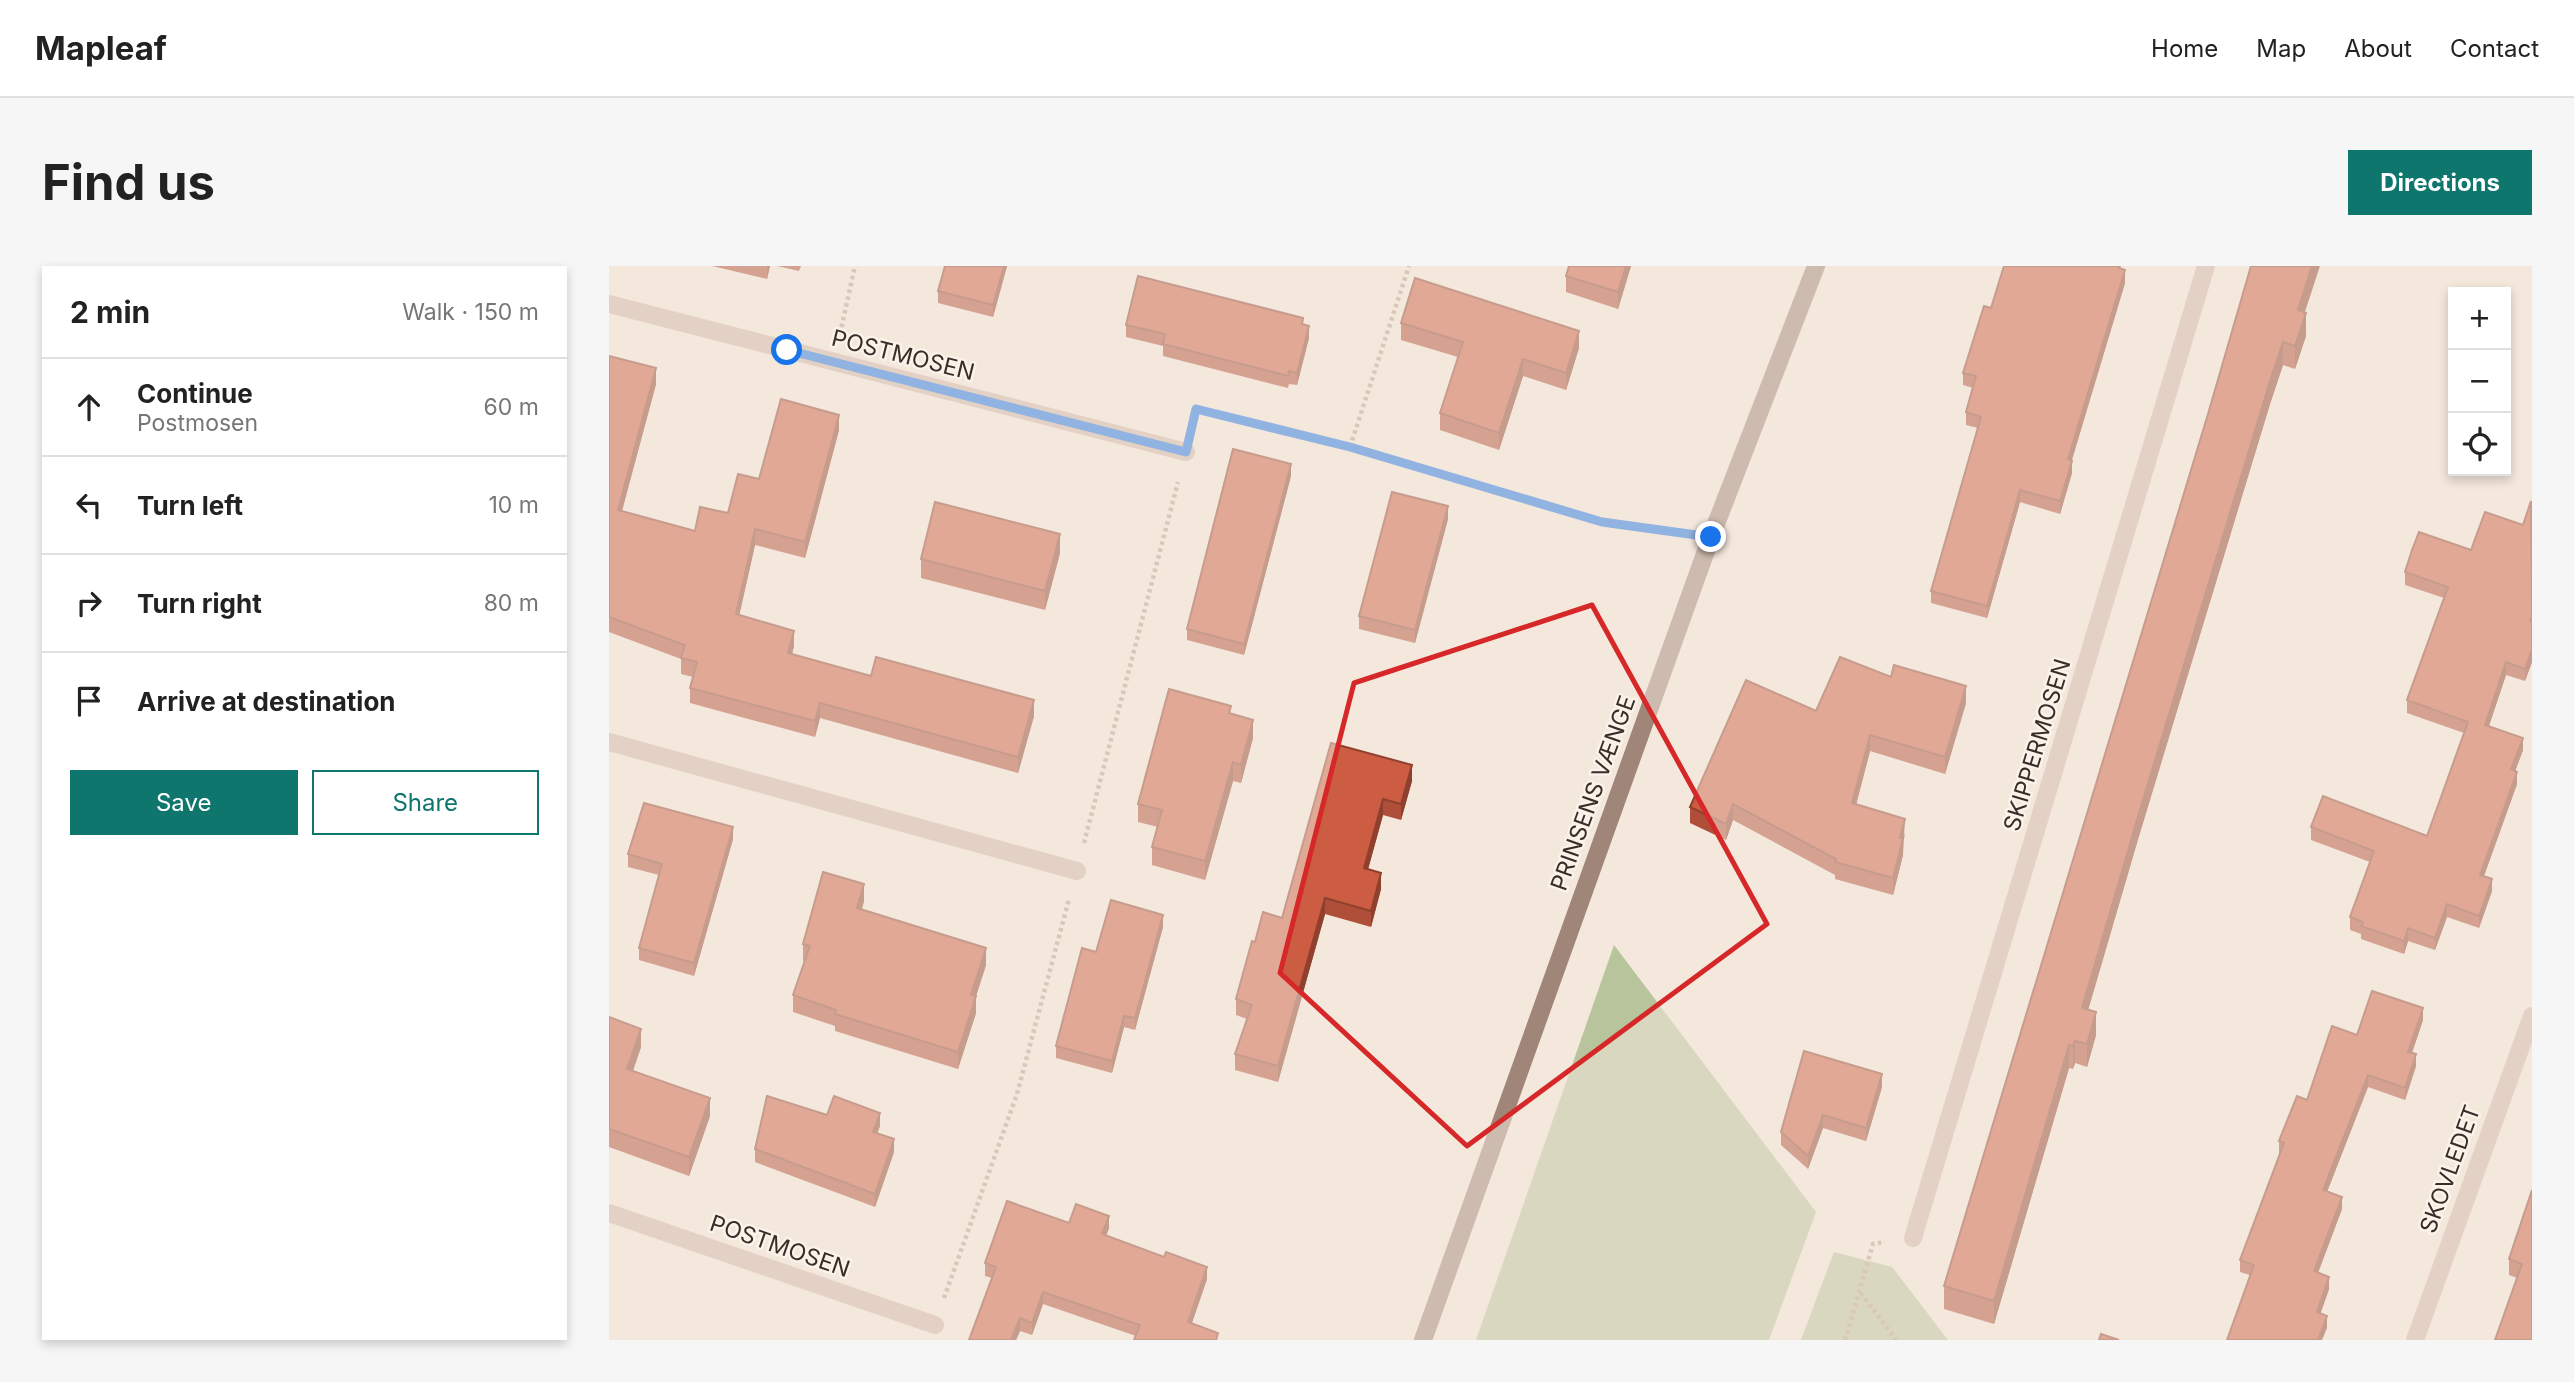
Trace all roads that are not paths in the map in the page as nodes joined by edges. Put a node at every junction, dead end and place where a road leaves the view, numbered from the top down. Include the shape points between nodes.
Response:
1 (1816, 266) edge
2 (2207, 266) edge
3 (609, 304) edge
4 (1186, 452) road end
5 (609, 742) edge
6 (1077, 871) dead end
7 (2532, 1016) edge
8 (609, 1213) edge
9 (1913, 1238) road end
10 (935, 1325) dead end
11 (1423, 1340) edge
12 (2415, 1340) edge

1 - 11 street, PRINSENS VÆNGE via 1711,537
2 - 9 street, SKIPPERMOSEN
3 - 4 street, POSTMOSEN
5 - 6 street
7 - 12 street, SKOVLEDET
8 - 10 street, POSTMOSEN

